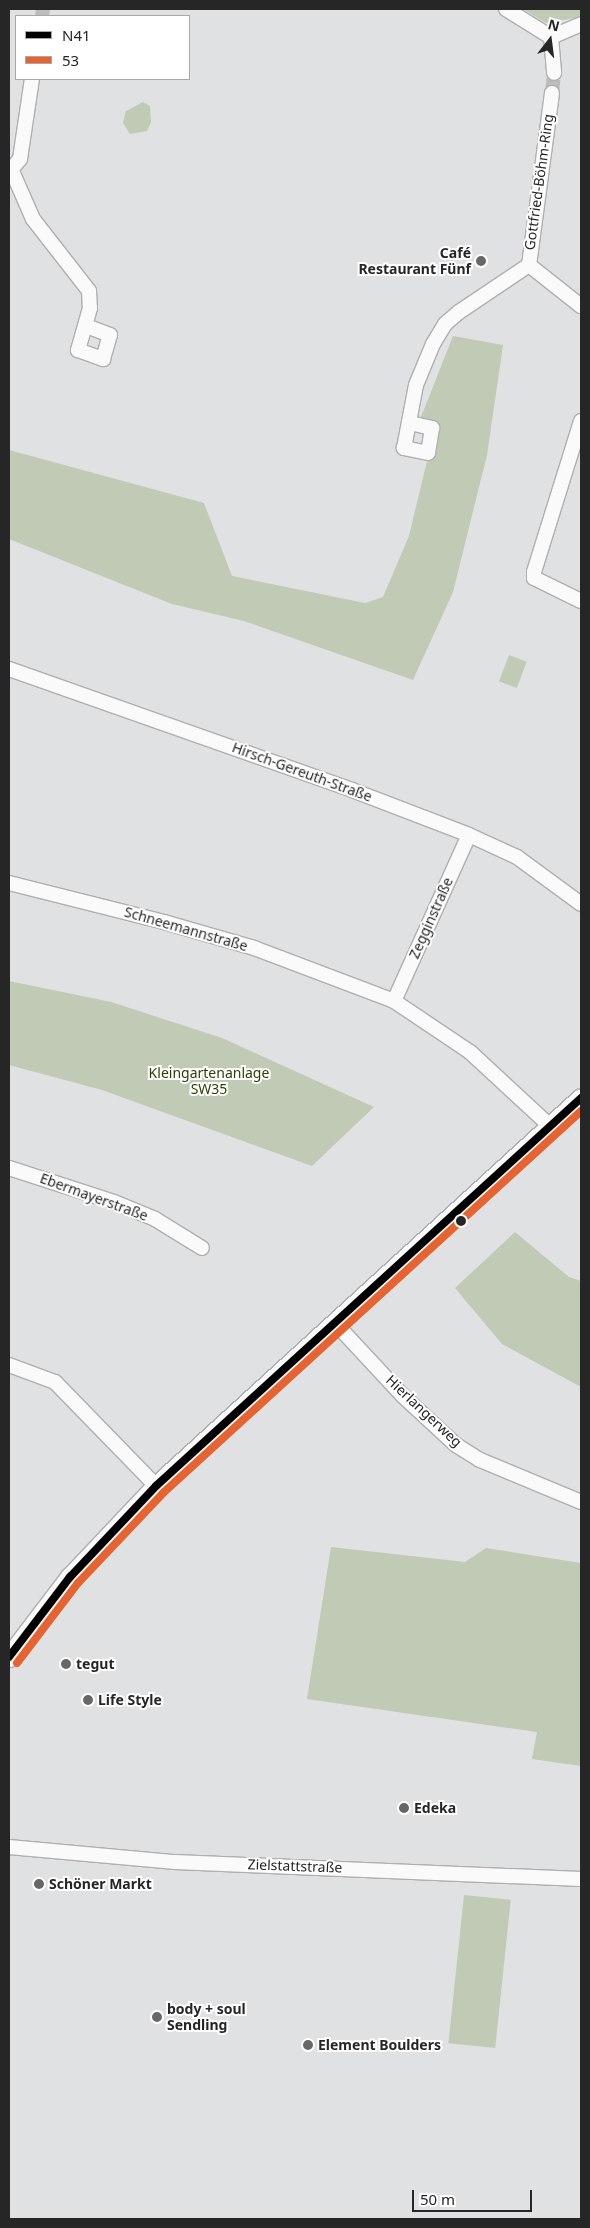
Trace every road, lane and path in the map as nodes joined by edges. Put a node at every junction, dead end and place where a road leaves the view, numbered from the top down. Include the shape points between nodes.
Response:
1 (506, 9) edge
2 (581, 24) edge
3 (551, 37) junction
4 (554, 73) tunnel mouth
5 (32, 80) edge
6 (552, 92) tunnel mouth
7 (10, 172) edge
8 (529, 265) junction
9 (581, 306) edge
10 (86, 326) dead end
11 (581, 421) edge
12 (410, 422) dead end
13 (581, 602) edge
14 (9, 668) edge
15 (469, 835) junction
16 (9, 883) edge
17 (581, 904) edge
18 (394, 1001) junction
19 (581, 1098) edge
20 (552, 1128) junction
21 (9, 1168) edge
22 (202, 1248) dead end
23 (336, 1324) junction
24 (9, 1365) edge
25 (156, 1486) junction
26 (581, 1502) edge
27 (9, 1657) edge
28 (9, 1847) edge
29 (581, 1880) edge

1 - 3 street
2 - 3 street
3 - 4 street
5 - 7 street via 20,159
6 - 8 street, Gottfried-Böhm-Ring
7 - 10 street via 33,219 89,291
8 - 9 street, Gottfried-Böhm-Ring
8 - 12 street via 445,324 416,385
11 - 13 street via 534,578
14 - 15 street, Hirsch-Gereuth-Straße via 372,797
15 - 17 street, Hirsch-Gereuth-Straße via 517,857
15 - 18 street, Zegginstraße
16 - 18 street, Schneemannstraße via 254,948
18 - 20 street, Schneemannstraße via 470,1052
19 - 20 street
20 - 23 street
21 - 22 street, Ebermayerstraße via 114,1202 155,1219
23 - 25 street
23 - 26 street, Hierlangerweg via 403,1396 456,1445 480,1460
24 - 25 street via 55,1382
25 - 27 street via 70,1577
28 - 29 street, Zielstattstraße via 175,1862

